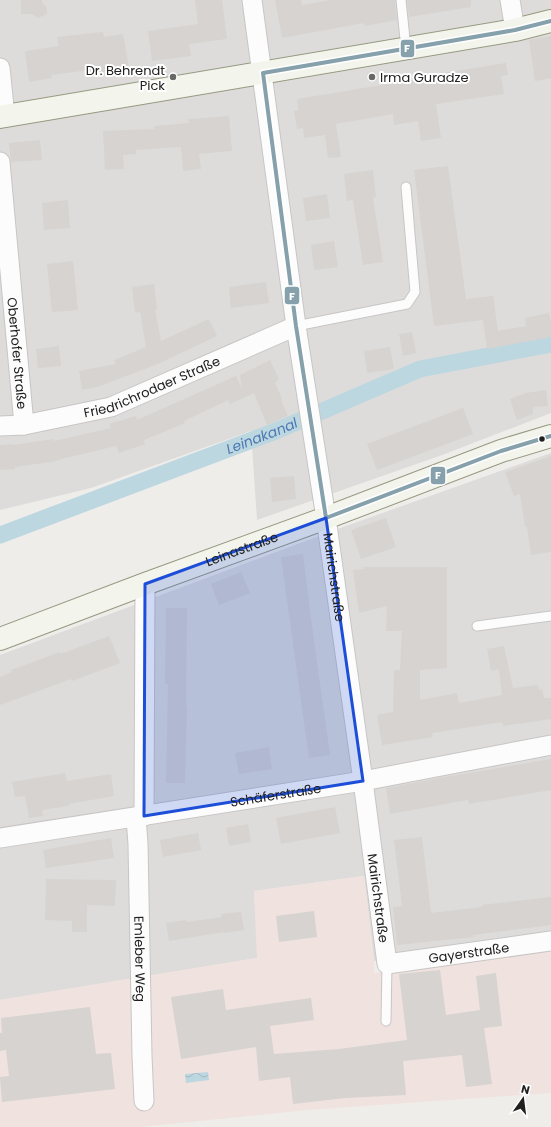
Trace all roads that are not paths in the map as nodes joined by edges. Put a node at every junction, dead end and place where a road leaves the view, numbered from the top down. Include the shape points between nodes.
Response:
1 (252, 0) edge
2 (401, 0) edge
3 (510, 0) edge
4 (551, 21) edge
5 (515, 30) junction
6 (406, 49) junction
7 (0, 68) edge
8 (263, 73) junction
9 (3, 117) edge
10 (0, 162) edge
11 (406, 187) dead end
12 (296, 326) junction
13 (24, 425) junction
14 (0, 426) edge
15 (551, 436) edge
16 (326, 518) junction
17 (145, 584) junction
18 (551, 616) edge
19 (477, 626) dead end
20 (0, 639) edge
21 (551, 745) edge
22 (363, 780) junction
23 (140, 816) junction
24 (0, 838) edge
25 (551, 941) edge
26 (387, 964) junction
27 (386, 1021) dead end
28 (144, 1101) dead end

1 - 8 street, Mairichstraße
2 - 6 lane
3 - 5 street
4 - 5 street
5 - 6 street
6 - 8 street
7 - 9 street
8 - 9 street
8 - 12 street, Mairichstraße
10 - 13 street, Oberhofer Straße
11 - 12 lane via 415,292 407,304
12 - 13 street, Friedrichrodaer Straße via 111,407
12 - 16 street, Mairichstraße
13 - 14 street, Friedrichrodaer Straße
15 - 16 street, Leinastraße via 501,451
16 - 17 street, Leinastraße
16 - 22 street, Mairichstraße
17 - 20 street, Leinastraße
17 - 23 street, Emleber Weg
18 - 19 lane
21 - 22 street, Schäferstraße
22 - 23 street, Schäferstraße
22 - 26 street, Mairichstraße
23 - 24 street, Schäferstraße
23 - 28 street, Emleber Weg via 138,844
25 - 26 street, Gayerstraße
26 - 27 lane

